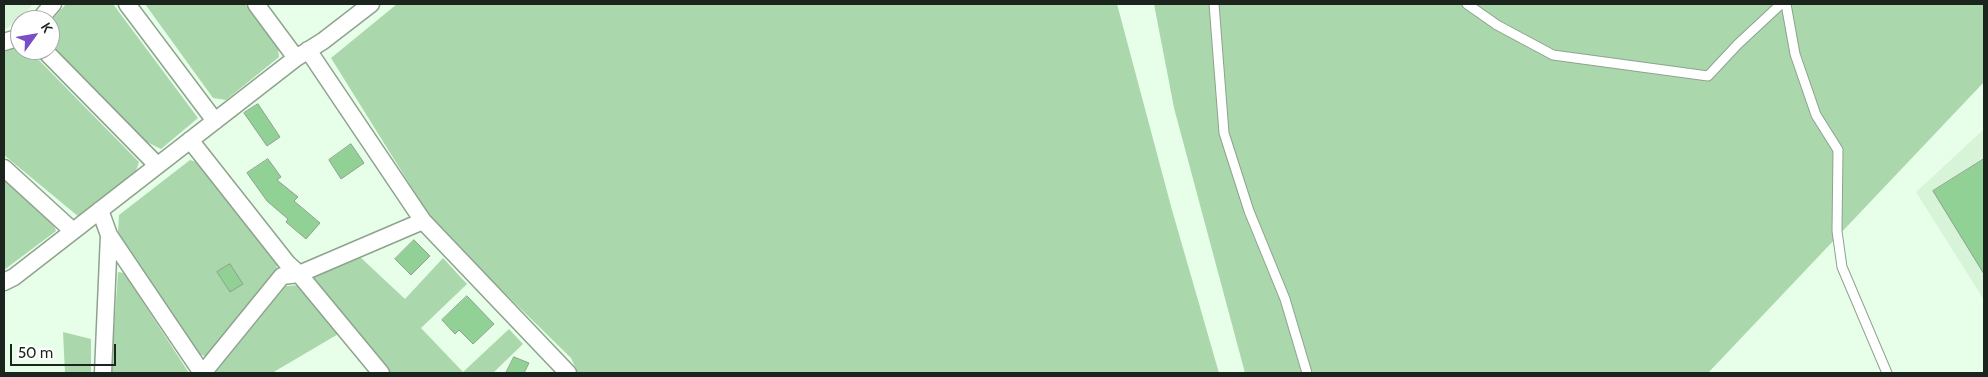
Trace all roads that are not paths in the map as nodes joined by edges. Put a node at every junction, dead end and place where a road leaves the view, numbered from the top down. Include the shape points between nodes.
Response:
1 (127, 4) edge
2 (256, 4) edge
3 (371, 4) edge
4 (1214, 4) edge
5 (1467, 4) edge
6 (1781, 4) edge
7 (1786, 4) edge
8 (302, 54) junction
9 (54, 60) edge
10 (215, 121) junction
11 (190, 140) junction
12 (157, 165) junction
13 (4, 168) edge
14 (100, 210) junction
15 (423, 222) junction
16 (73, 230) junction
17 (109, 235) junction
18 (299, 274) junction
19 (4, 282) edge
20 (103, 373) edge
21 (203, 373) edge
22 (381, 373) edge
23 (568, 373) edge
24 (1307, 373) edge
25 (1887, 373) edge

1 - 10 street
2 - 8 street
3 - 8 street
4 - 24 lane via 1224,133 1249,211 1286,299
5 - 6 lane via 1553,55 1708,76
7 - 25 lane via 1796,54 1816,115 1838,150 1837,231 1842,267
8 - 10 street
8 - 15 street
9 - 12 street
10 - 11 street
11 - 12 street
11 - 18 street
12 - 14 street
13 - 16 street
14 - 16 street
14 - 17 street
15 - 18 street
15 - 23 street
16 - 19 street
17 - 20 street
17 - 21 street
18 - 21 street via 282,276
18 - 22 street

